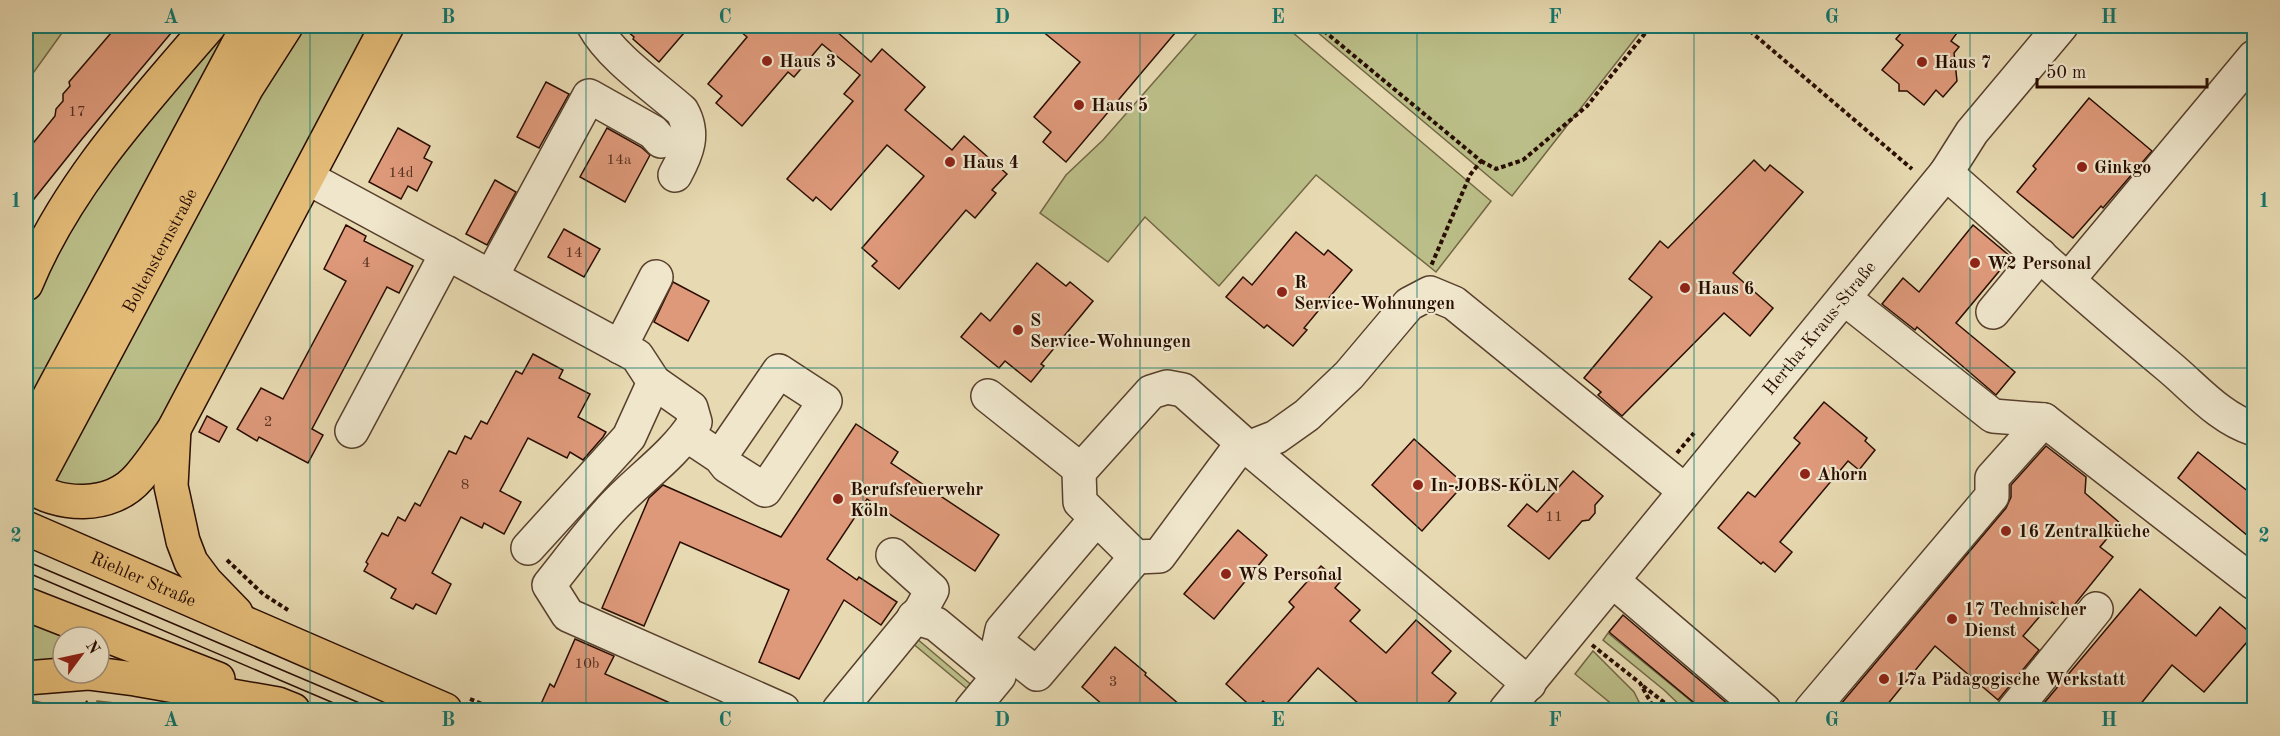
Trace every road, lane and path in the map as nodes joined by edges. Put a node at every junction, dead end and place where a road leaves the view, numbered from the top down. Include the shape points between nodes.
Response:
1 (209, 26) edge
2 (248, 26) edge
3 (286, 26) edge
4 (387, 26) edge
5 (594, 26) edge
6 (1318, 26) edge
7 (1651, 26) edge
8 (1744, 26) edge
9 (2061, 26) edge
10 (2254, 57) edge
11 (661, 141) dead end
12 (1481, 161) junction
13 (1912, 170) dead end
14 (1946, 173) junction
15 (675, 175) dead end
16 (309, 178) junction
17 (447, 253) junction
18 (2040, 255) junction
19 (491, 277) junction
20 (656, 277) dead end
21 (2068, 280) junction
22 (26, 284) edge
23 (1430, 293) junction
24 (1844, 298) junction
25 (1993, 312) dead end
26 (620, 347) junction
27 (654, 382) junction
28 (988, 396) dead end
29 (2044, 420) junction
30 (174, 429) junction
31 (2254, 429) edge
32 (352, 431) dead end
33 (687, 435) junction
34 (26, 440) edge
35 (1247, 447) junction
36 (720, 457) dead end
37 (1081, 470) junction
38 (32, 481) edge
39 (1685, 491) junction
40 (1096, 519) junction
41 (26, 528) edge
42 (528, 548) dead end
43 (893, 555) dead end
44 (1136, 556) junction
45 (1613, 580) junction
46 (2254, 583) edge
47 (26, 604) edge
48 (2096, 609) dead end
49 (914, 617) junction
50 (1574, 629) junction
51 (260, 630) junction
52 (26, 678) edge
53 (1640, 683) junction
54 (1529, 684) junction
55 (853, 705) edge
56 (285, 707) edge
57 (445, 711) edge
58 (783, 711) edge
59 (971, 711) edge
60 (1506, 711) edge
61 (1655, 711) edge
62 (1674, 711) edge
63 (1764, 711) edge
64 (1810, 711) edge
65 (2014, 711) edge

1 - 22 main road via 125,124 85,180 48,237
2 - 34 main road, Boltensternstraße
3 - 38 main road, Boltensternstraße via 247,87
4 - 16 main road
5 - 15 street via 613,51 687,119 687,153
6 - 12 path
7 - 12 path via 1587,106 1523,160 1496,168
8 - 13 path
9 - 14 street, Hertha-Kraus-Straße via 1972,132
10 - 21 street
11 - 19 street via 653,132 589,96
12 - 23 path via 1470,175 1428,273
14 - 18 street
14 - 24 street, Hertha-Kraus-Straße
16 - 17 street
16 - 30 main road
17 - 19 street
17 - 32 street
18 - 21 street
18 - 25 street
19 - 26 street
20 - 26 street
21 - 31 street via 2212,406
23 - 35 street via 1409,304 1349,375 1307,415 1276,437
23 - 39 street via 1454,303
24 - 29 street via 1993,416
24 - 39 street, Hertha-Kraus-Straße
26 - 27 street via 637,356
27 - 33 street via 691,408 695,422
27 - 42 street via 629,437
28 - 37 street
29 - 46 street
29 - 64 street via 1992,478 1992,496
30 - 38 main road via 138,479 117,494 90,502 62,501 38,493
30 - 51 main road via 171,486 183,541 206,582 232,610
33 - 36 street
33 - 58 street via 611,508 549,585 568,615
35 - 37 street via 1183,390 1167,387 1151,392
35 - 44 street via 1235,453 1159,556
35 - 54 street
37 - 40 street via 1080,502
39 - 45 street, Hertha-Kraus-Straße
40 - 44 street
40 - 44 street via 1002,630 999,644 1037,674
41 - 51 main road, Riehler Straße
43 - 49 street via 932,590
45 - 50 street, Hertha-Kraus-Straße
45 - 63 street
47 - 56 main road
48 - 65 street
49 - 55 street
49 - 59 street via 936,624 999,676
50 - 53 path
50 - 54 street, Hertha-Kraus-Straße
51 - 57 main road
52 - 56 main road via 88,673
53 - 61 path
53 - 62 path
54 - 60 street, Hertha-Kraus-Straße

